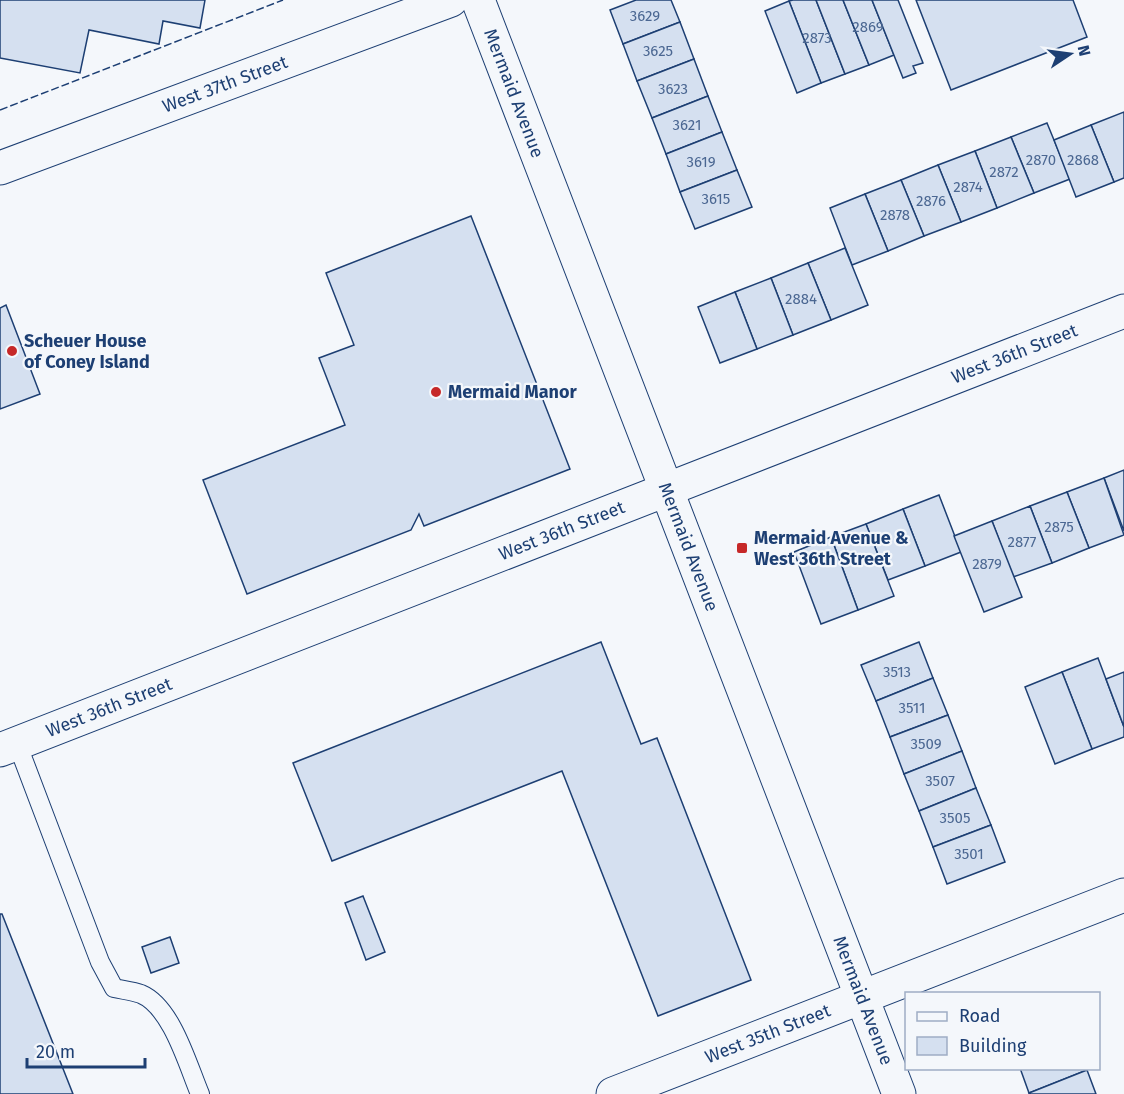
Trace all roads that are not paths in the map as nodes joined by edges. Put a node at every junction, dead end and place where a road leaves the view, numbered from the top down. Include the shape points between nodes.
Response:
1 (451, 0) edge
2 (478, 0) edge
3 (0, 168) edge
4 (1124, 311) edge
5 (667, 489) junction
6 (9, 747) edge
7 (1124, 895) edge
8 (862, 997) junction
9 (200, 1094) edge
10 (613, 1094) edge
11 (899, 1094) edge

1 - 3 street, West 37th Street
2 - 5 street, Mermaid Avenue
4 - 5 street, West 36th Street
5 - 6 street, West 36th Street
5 - 8 street, Mermaid Avenue
6 - 9 lane via 114,988 142,994 156,1005 172,1028
7 - 8 street, West 35th Street
8 - 10 street, West 35th Street
8 - 11 street, Mermaid Avenue

